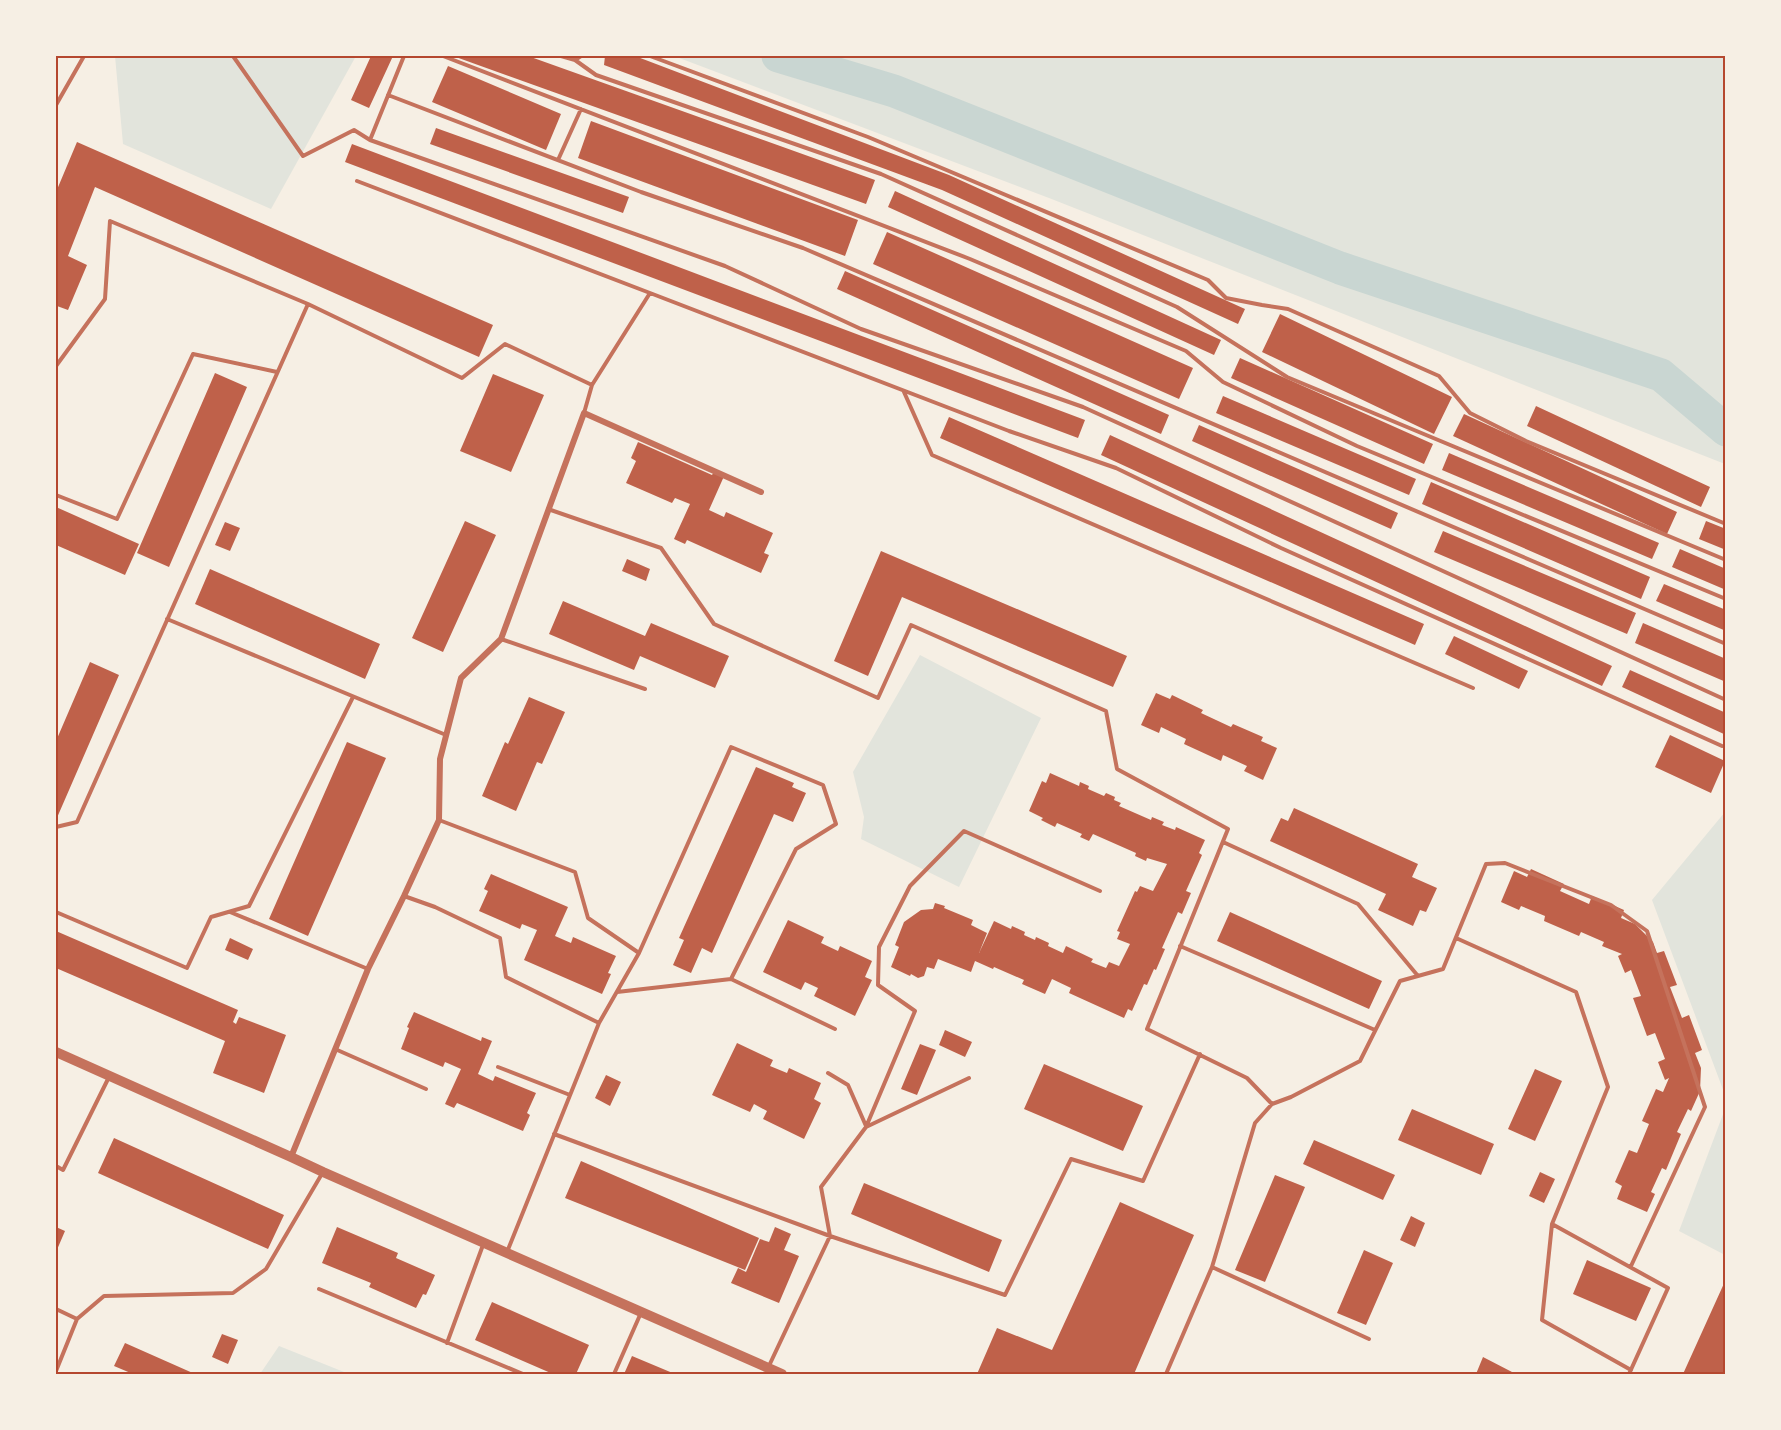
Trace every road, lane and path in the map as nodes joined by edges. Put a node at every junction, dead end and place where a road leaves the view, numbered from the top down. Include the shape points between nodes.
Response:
1 (84, 56) edge
2 (233, 56) edge
3 (404, 56) edge
4 (443, 56) edge
5 (561, 56) edge
6 (581, 56) edge
7 (650, 56) edge
8 (575, 60) junction
9 (388, 95) junction
10 (56, 105) edge
11 (581, 109) junction
12 (370, 140) junction
13 (558, 160) junction
14 (357, 181) dead end
15 (650, 293) junction
16 (308, 304) junction
17 (56, 366) edge
18 (277, 372) junction
19 (592, 385) junction
20 (903, 391) junction
21 (584, 413) junction
22 (761, 492) dead end
23 (56, 495) edge
24 (548, 509) junction
25 (1725, 524) edge
26 (1725, 560) edge
27 (1725, 599) edge
28 (167, 619) junction
29 (501, 639) junction
30 (1725, 644) edge
31 (1473, 688) dead end
32 (645, 689) dead end
33 (353, 697) junction
34 (1725, 700) edge
35 (446, 735) junction
36 (1722, 746) dead end
37 (439, 820) junction
38 (56, 828) edge
39 (1222, 842) junction
40 (1100, 891) dead end
41 (404, 896) junction
42 (229, 911) junction
43 (56, 912) edge
44 (1456, 938) junction
45 (1180, 946) junction
46 (639, 953) junction
47 (368, 969) junction
48 (1418, 976) junction
49 (731, 979) junction
50 (617, 992) junction
51 (599, 1023) junction
52 (835, 1029) dead end
53 (1375, 1030) junction
54 (335, 1049) junction
55 (56, 1052) edge
56 (1200, 1054) junction
57 (498, 1067) dead end
58 (828, 1073) dead end
59 (110, 1076) junction
60 (969, 1078) dead end
61 (426, 1089) dead end
62 (570, 1095) junction
63 (1272, 1104) junction
64 (866, 1127) junction
65 (554, 1134) junction
66 (291, 1157) junction
67 (56, 1166) edge
68 (322, 1172) junction
69 (1552, 1224) junction
70 (830, 1236) junction
71 (484, 1242) junction
72 (506, 1252) junction
73 (1631, 1266) junction
74 (1212, 1267) junction
75 (319, 1289) dead end
76 (56, 1309) edge
77 (641, 1312) junction
78 (77, 1319) junction
79 (1369, 1339) dead end
80 (447, 1342) junction
81 (768, 1368) junction
82 (56, 1371) edge
83 (1630, 1372) edge
84 (523, 1374) edge
85 (614, 1374) edge
86 (782, 1374) edge
87 (1166, 1374) edge

1 - 10 lane
2 - 12 lane via 303,156 354,130
3 - 9 lane
4 - 11 lane
5 - 8 lane
6 - 8 lane
7 - 25 lane via 868,137 1208,280 1226,298 1288,309 1439,376 1470,413 1526,441
8 - 26 lane via 596,75 881,174 1177,307 1287,377
9 - 12 lane
9 - 13 lane
11 - 13 lane
11 - 27 lane via 970,259 1186,351 1223,382 1358,446
12 - 34 lane via 725,266 861,329 1083,407
13 - 30 lane via 803,248
14 - 15 lane
15 - 19 lane
15 - 20 lane
16 - 17 lane via 110,221 105,299
16 - 18 lane
16 - 19 lane via 462,378 505,344
18 - 23 lane via 193,354 117,519
18 - 28 lane
19 - 21 lane
20 - 31 lane via 932,455
20 - 36 lane via 1116,468 1281,548
21 - 22 street
21 - 24 street
24 - 29 street
24 - 39 lane via 661,548 714,624 878,698 912,625 1106,711 1117,770 1228,829
28 - 33 lane
28 - 38 lane via 77,822
29 - 32 lane
29 - 35 street via 461,678
33 - 35 lane
33 - 42 lane via 249,906
35 - 37 street via 440,759
37 - 41 street
37 - 46 lane via 574,872 588,918
39 - 45 lane
39 - 48 lane via 1358,904
40 - 64 lane via 964,831 910,886 879,947 878,985 915,1011
41 - 47 street
41 - 51 lane via 500,938 506,977
42 - 43 lane via 211,916 187,968
42 - 47 lane
44 - 48 lane via 1443,969
44 - 69 lane via 1576,992 1594,1045 1608,1087
44 - 73 lane via 1486,864 1505,863 1611,905 1647,931 1705,1107
45 - 53 lane
45 - 56 lane via 1147,1029
46 - 49 lane via 731,747 823,785 836,824 796,849
46 - 50 lane
47 - 54 street
48 - 53 lane via 1400,981
49 - 50 lane
49 - 52 lane
50 - 51 lane
51 - 62 lane
53 - 63 lane via 1360,1061
54 - 61 lane
54 - 66 street
55 - 59 street
56 - 63 lane via 1247,1078
56 - 70 lane via 1143,1181 1071,1159 1005,1295
57 - 62 lane
58 - 64 lane via 848,1085
59 - 66 street
59 - 67 lane via 63,1170
60 - 64 lane
62 - 65 lane
63 - 74 lane via 1255,1123
64 - 70 lane via 821,1187
65 - 70 lane
65 - 72 lane
66 - 68 street
68 - 71 street
68 - 78 lane via 266,1269 233,1293 104,1296
69 - 73 lane
69 - 83 lane via 1542,1320
70 - 81 lane
71 - 72 street
71 - 80 lane
72 - 77 street
73 - 83 lane via 1668,1288
74 - 79 lane
74 - 87 lane
75 - 80 lane
76 - 78 lane
77 - 81 street
77 - 85 lane
78 - 82 lane
80 - 84 lane
81 - 86 street

